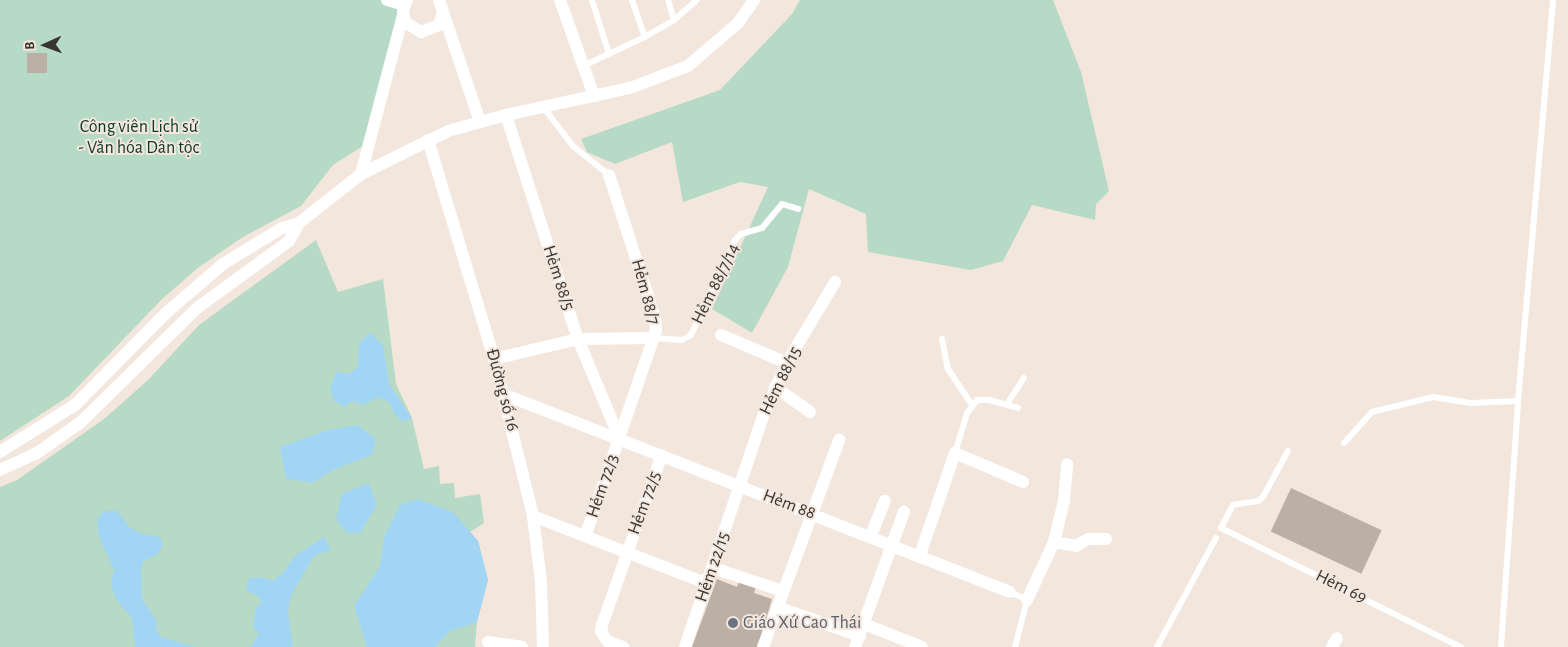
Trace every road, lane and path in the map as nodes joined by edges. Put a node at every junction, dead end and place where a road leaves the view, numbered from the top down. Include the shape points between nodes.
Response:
1 (387, 0) edge
2 (560, 0) edge
3 (592, 0) edge
4 (632, 0) edge
5 (668, 0) edge
6 (697, 0) edge
7 (754, 0) edge
8 (1553, 0) edge
9 (441, 6) edge
10 (405, 7) edge
11 (674, 20) junction
12 (645, 37) junction
13 (609, 54) junction
14 (583, 66) junction
15 (594, 96) junction
16 (544, 108) junction
17 (506, 115) junction
18 (480, 122) junction
19 (428, 140) junction
20 (361, 174) junction
21 (609, 175) joint
22 (798, 209) dead end
23 (299, 223) junction
24 (835, 282) dead end
25 (721, 335) dead end
26 (654, 338) junction
27 (578, 339) junction
28 (942, 339) dead end
29 (494, 359) junction
30 (787, 363) junction
31 (1024, 378) dead end
32 (775, 387) junction
33 (503, 394) junction
34 (1518, 400) junction
35 (1007, 404) junction
36 (972, 405) junction
37 (1018, 408) dead end
38 (810, 412) dead end
39 (619, 437) junction
40 (839, 440) dead end
41 (1344, 443) dead end
42 (1288, 450) dead end
43 (0, 452) edge
44 (955, 453) junction
45 (662, 455) junction
46 (1067, 464) dead end
47 (0, 470) edge
48 (1023, 482) dead end
49 (740, 486) junction
50 (885, 500) dead end
51 (904, 512) dead end
52 (810, 513) junction
53 (533, 516) junction
54 (586, 534) junction
55 (871, 535) junction
56 (1216, 538) dead end
57 (1106, 539) dead end
58 (1054, 542) junction
59 (893, 545) junction
60 (628, 551) junction
61 (920, 555) junction
62 (713, 568) junction
63 (708, 584) junction
64 (783, 591) junction
65 (1010, 592) joint
66 (1027, 600) junction
67 (777, 607) junction
68 (860, 635) edge
69 (488, 642) dead end
70 (522, 647) edge
71 (543, 647) edge
72 (623, 647) edge
73 (686, 647) edge
74 (763, 647) edge
75 (922, 647) edge
76 (1015, 647) edge
77 (1157, 647) edge
78 (1461, 647) edge
79 (1501, 647) edge

1 - 10 street
2 - 14 street
3 - 13 lane
4 - 12 lane
5 - 11 lane
6 - 11 lane
7 - 15 street via 738,23 688,66 633,87
8 - 34 lane
9 - 10 street via 439,25 428,32 415,31
9 - 18 street
10 - 20 street
11 - 12 lane
12 - 13 lane
13 - 14 lane
14 - 15 street
15 - 16 street
16 - 17 street
16 - 21 lane via 573,146
17 - 18 street
17 - 27 street, Hẻm 88/5
18 - 19 street
19 - 20 street
19 - 29 street, Đường số 16
20 - 23 street
21 - 26 street, Hẻm 88/7 via 655,318
22 - 26 lane, Hẻm 88/7/14 via 782,204 762,228 741,234 735,240 692,335 682,340
23 - 43 street via 282,228 223,264 166,313 75,405
23 - 47 street via 290,241 197,308 81,422 37,453
24 - 30 street, Hẻm 88/15
25 - 30 street
26 - 27 street
26 - 39 street, Hẻm 88/7
27 - 29 street
27 - 39 street, Hẻm 88/5
28 - 36 lane via 948,369
29 - 33 street, Đường số 16
30 - 32 street, Hẻm 88/15
31 - 35 lane
32 - 38 street
32 - 49 street, Hẻm 88/15
33 - 39 street, Hẻm 88
33 - 53 street, Đường số 16
34 - 41 lane via 1471,403 1433,397 1372,412
34 - 79 lane
35 - 36 lane via 981,400
35 - 37 lane
36 - 44 lane
39 - 45 street, Hẻm 88
39 - 54 street, Hẻm 72/3
40 - 52 street
42 - 78 lane, Hẻm 69 via 1263,497 1251,503 1238,503 1229,510 1222,527
44 - 48 street
44 - 61 street
45 - 49 street, Hẻm 88
45 - 60 street, Hẻm 72/5
46 - 58 street via 1064,500
49 - 52 street, Hẻm 88
49 - 62 street, Hẻm 22/15
50 - 55 street
51 - 59 street
52 - 55 street, Hẻm 88
52 - 64 street
53 - 54 street
53 - 71 street, Đường số 16 via 542,582
54 - 60 street
55 - 59 street, Hẻm 88
56 - 77 lane
57 - 58 street via 1088,539 1076,546
58 - 66 street
59 - 61 street, Hẻm 88
59 - 68 street
60 - 63 street
60 - 72 street, Hẻm 72/5 via 601,631 607,641
61 - 65 street, Hẻm 88
62 - 63 street, Hẻm 22/15
62 - 64 street
63 - 73 street, Hẻm 22/15
64 - 67 street
65 - 66 lane, Hẻm 88
66 - 76 lane
67 - 68 street
67 - 74 street
68 - 75 street
69 - 70 street

